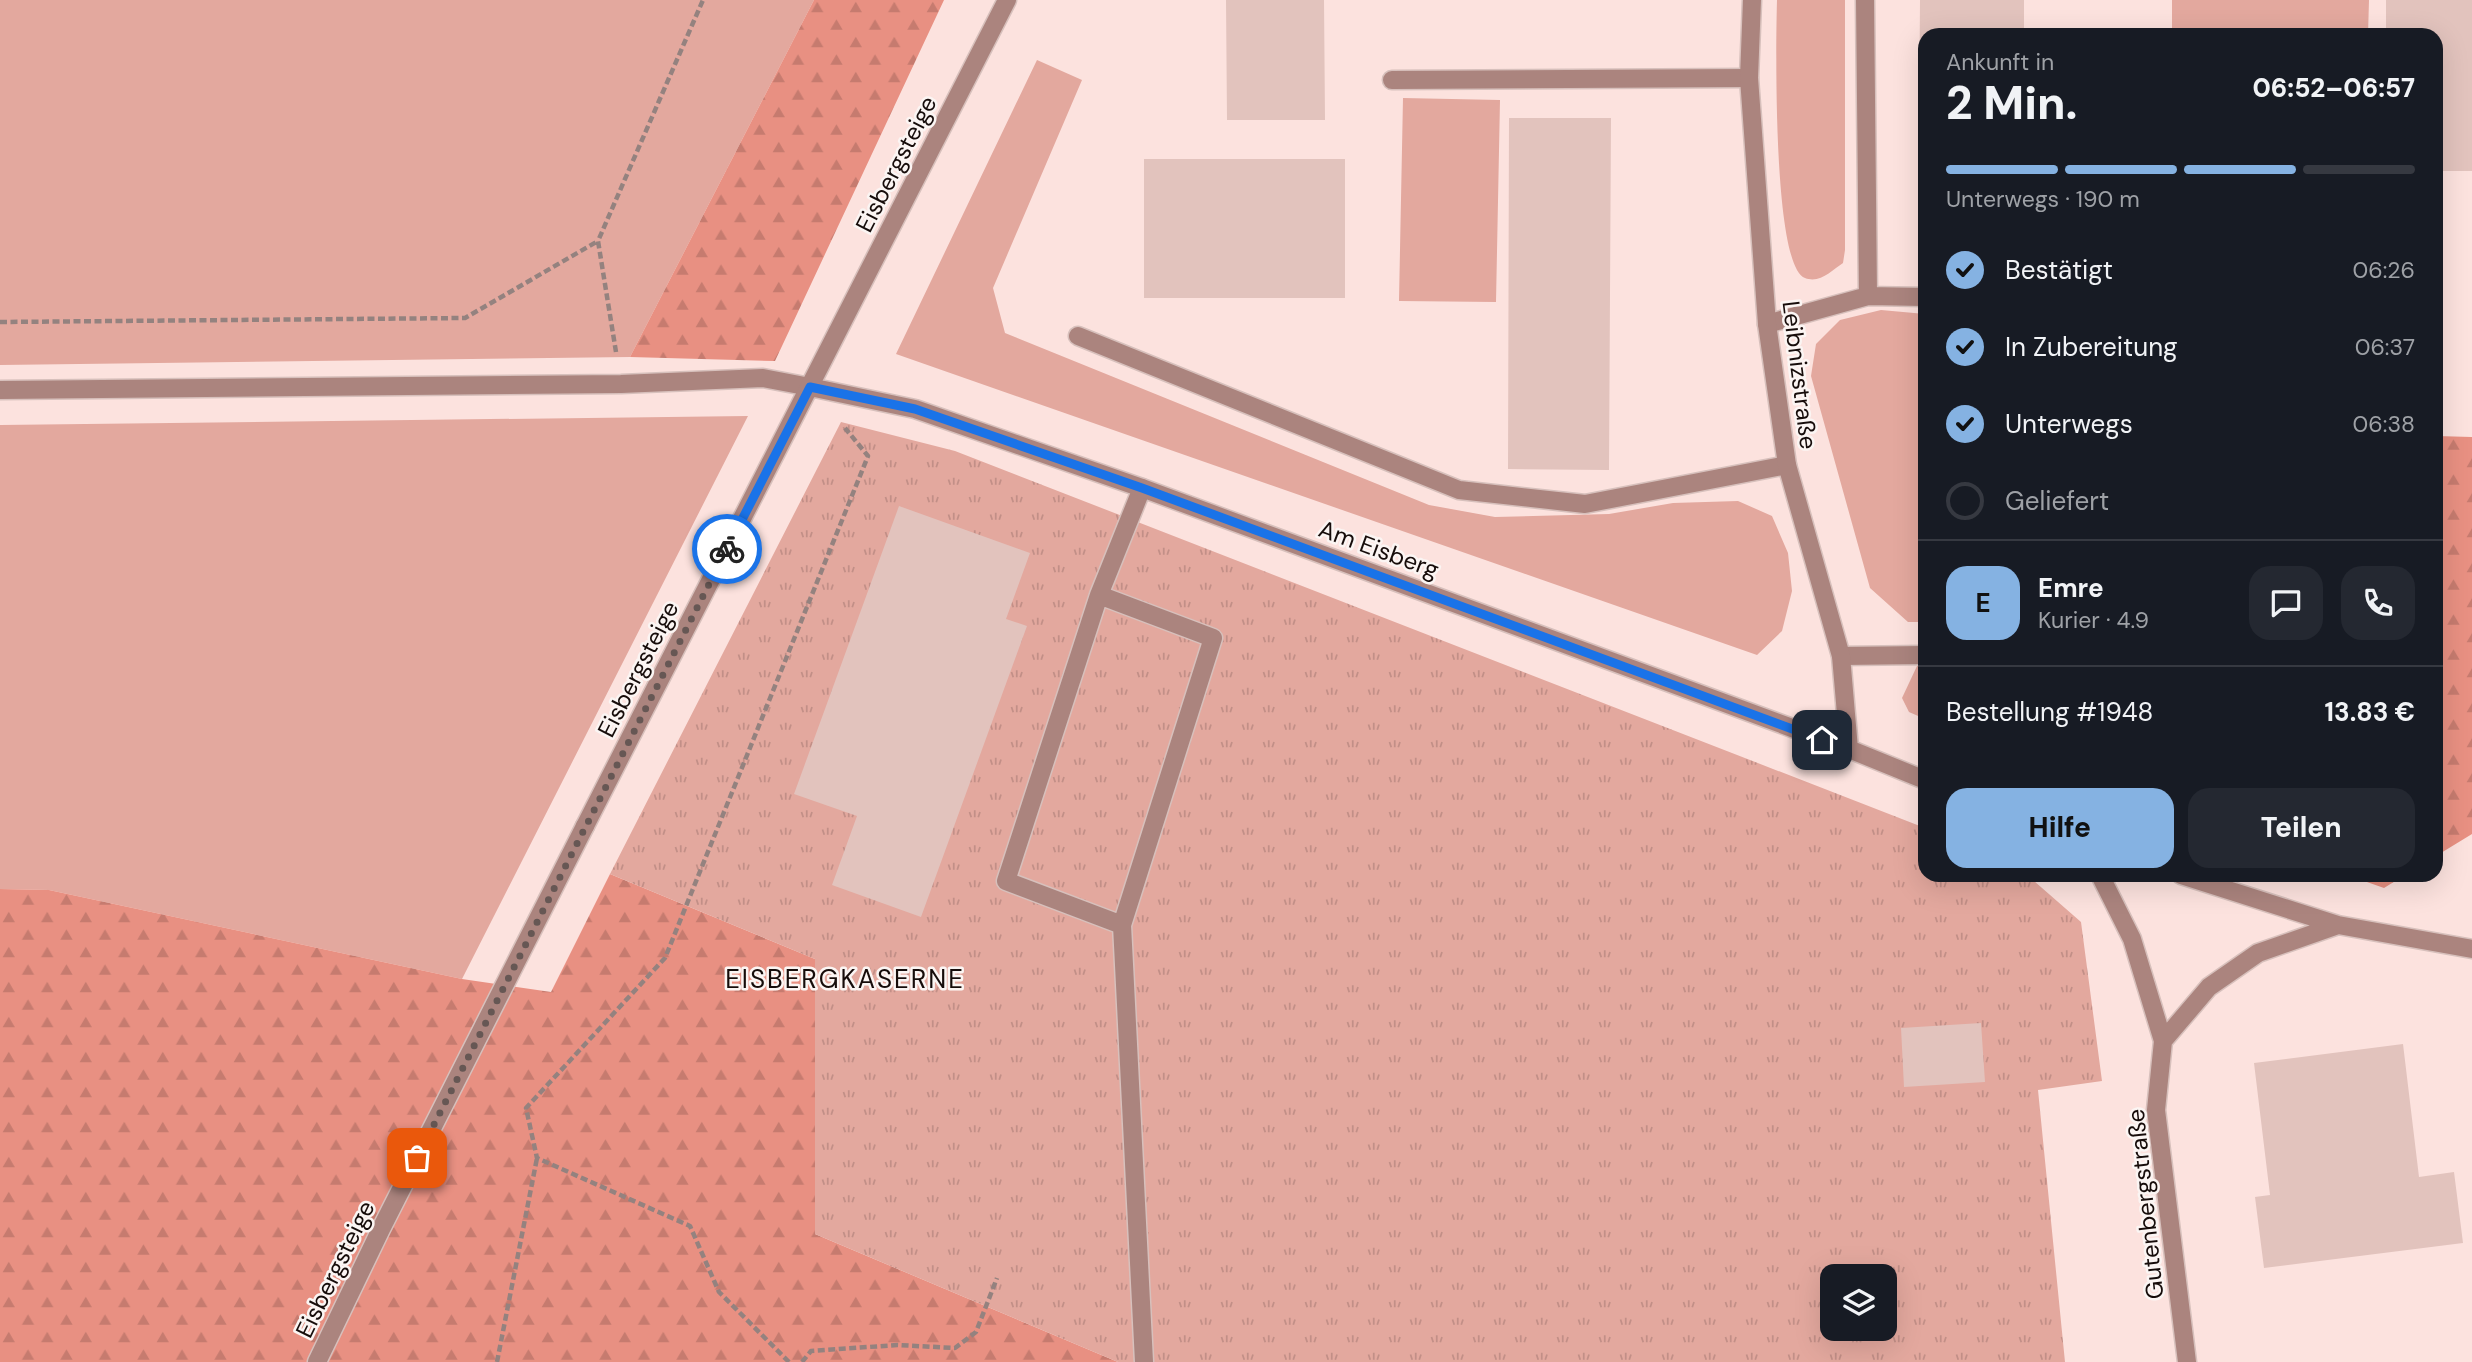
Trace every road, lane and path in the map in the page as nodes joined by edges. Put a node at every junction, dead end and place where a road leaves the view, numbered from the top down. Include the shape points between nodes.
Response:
1 (703, 0) edge
2 (1007, 0) edge
3 (1752, 0) edge
4 (1865, 0) edge
5 (1749, 78) junction
6 (1392, 80) dead end
7 (598, 241) junction
8 (1868, 296) junction
9 (1918, 297) edge
10 (0, 322) edge
11 (1767, 324) junction
12 (1078, 336) dead end
13 (621, 384) junction
14 (810, 387) junction
15 (0, 390) edge
16 (1787, 465) junction
17 (1142, 488) junction
18 (1099, 595) junction
19 (1918, 655) edge
20 (1841, 656) junction
21 (1849, 749) junction
22 (1918, 777) edge
23 (2104, 882) edge
24 (2203, 882) edge
25 (1122, 925) junction
26 (2338, 925) junction
27 (2472, 949) edge
28 (2163, 1041) junction
29 (537, 1158) junction
30 (997, 1278) dead end
31 (317, 1362) edge
32 (497, 1362) edge
33 (789, 1362) edge
34 (802, 1362) edge
35 (1144, 1362) edge
36 (2187, 1362) edge

1 - 7 path
2 - 14 street, Eisbergsteige
3 - 5 street, Leibnizstraße
4 - 8 street
5 - 6 street
5 - 11 street, Leibnizstraße
7 - 10 path via 465,318
7 - 13 path
8 - 9 street
8 - 11 street
11 - 16 street, Leibnizstraße
12 - 16 street via 1459,490 1585,504
13 - 14 street, Am Eisberg via 763,378
13 - 15 street, Am Eisberg
14 - 17 street, Am Eisberg via 915,409
14 - 29 path via 868,456 665,958 526,1108
14 - 31 street, Eisbergsteige
16 - 20 street, Leibnizstraße
17 - 18 street
17 - 21 street, Am Eisberg
18 - 25 street via 1213,638
18 - 25 street via 1006,880
19 - 20 street
20 - 21 street, Leibnizstraße
21 - 22 street, Am Eisberg
23 - 28 street, Gutenbergstraße via 2132,939
24 - 26 street
25 - 35 street
26 - 27 street
26 - 28 street via 2258,953 2209,987
28 - 36 street, Gutenbergstraße via 2157,1110
29 - 32 path
29 - 33 path via 690,1226 719,1292
30 - 34 path via 976,1332 954,1348 897,1345 811,1351

